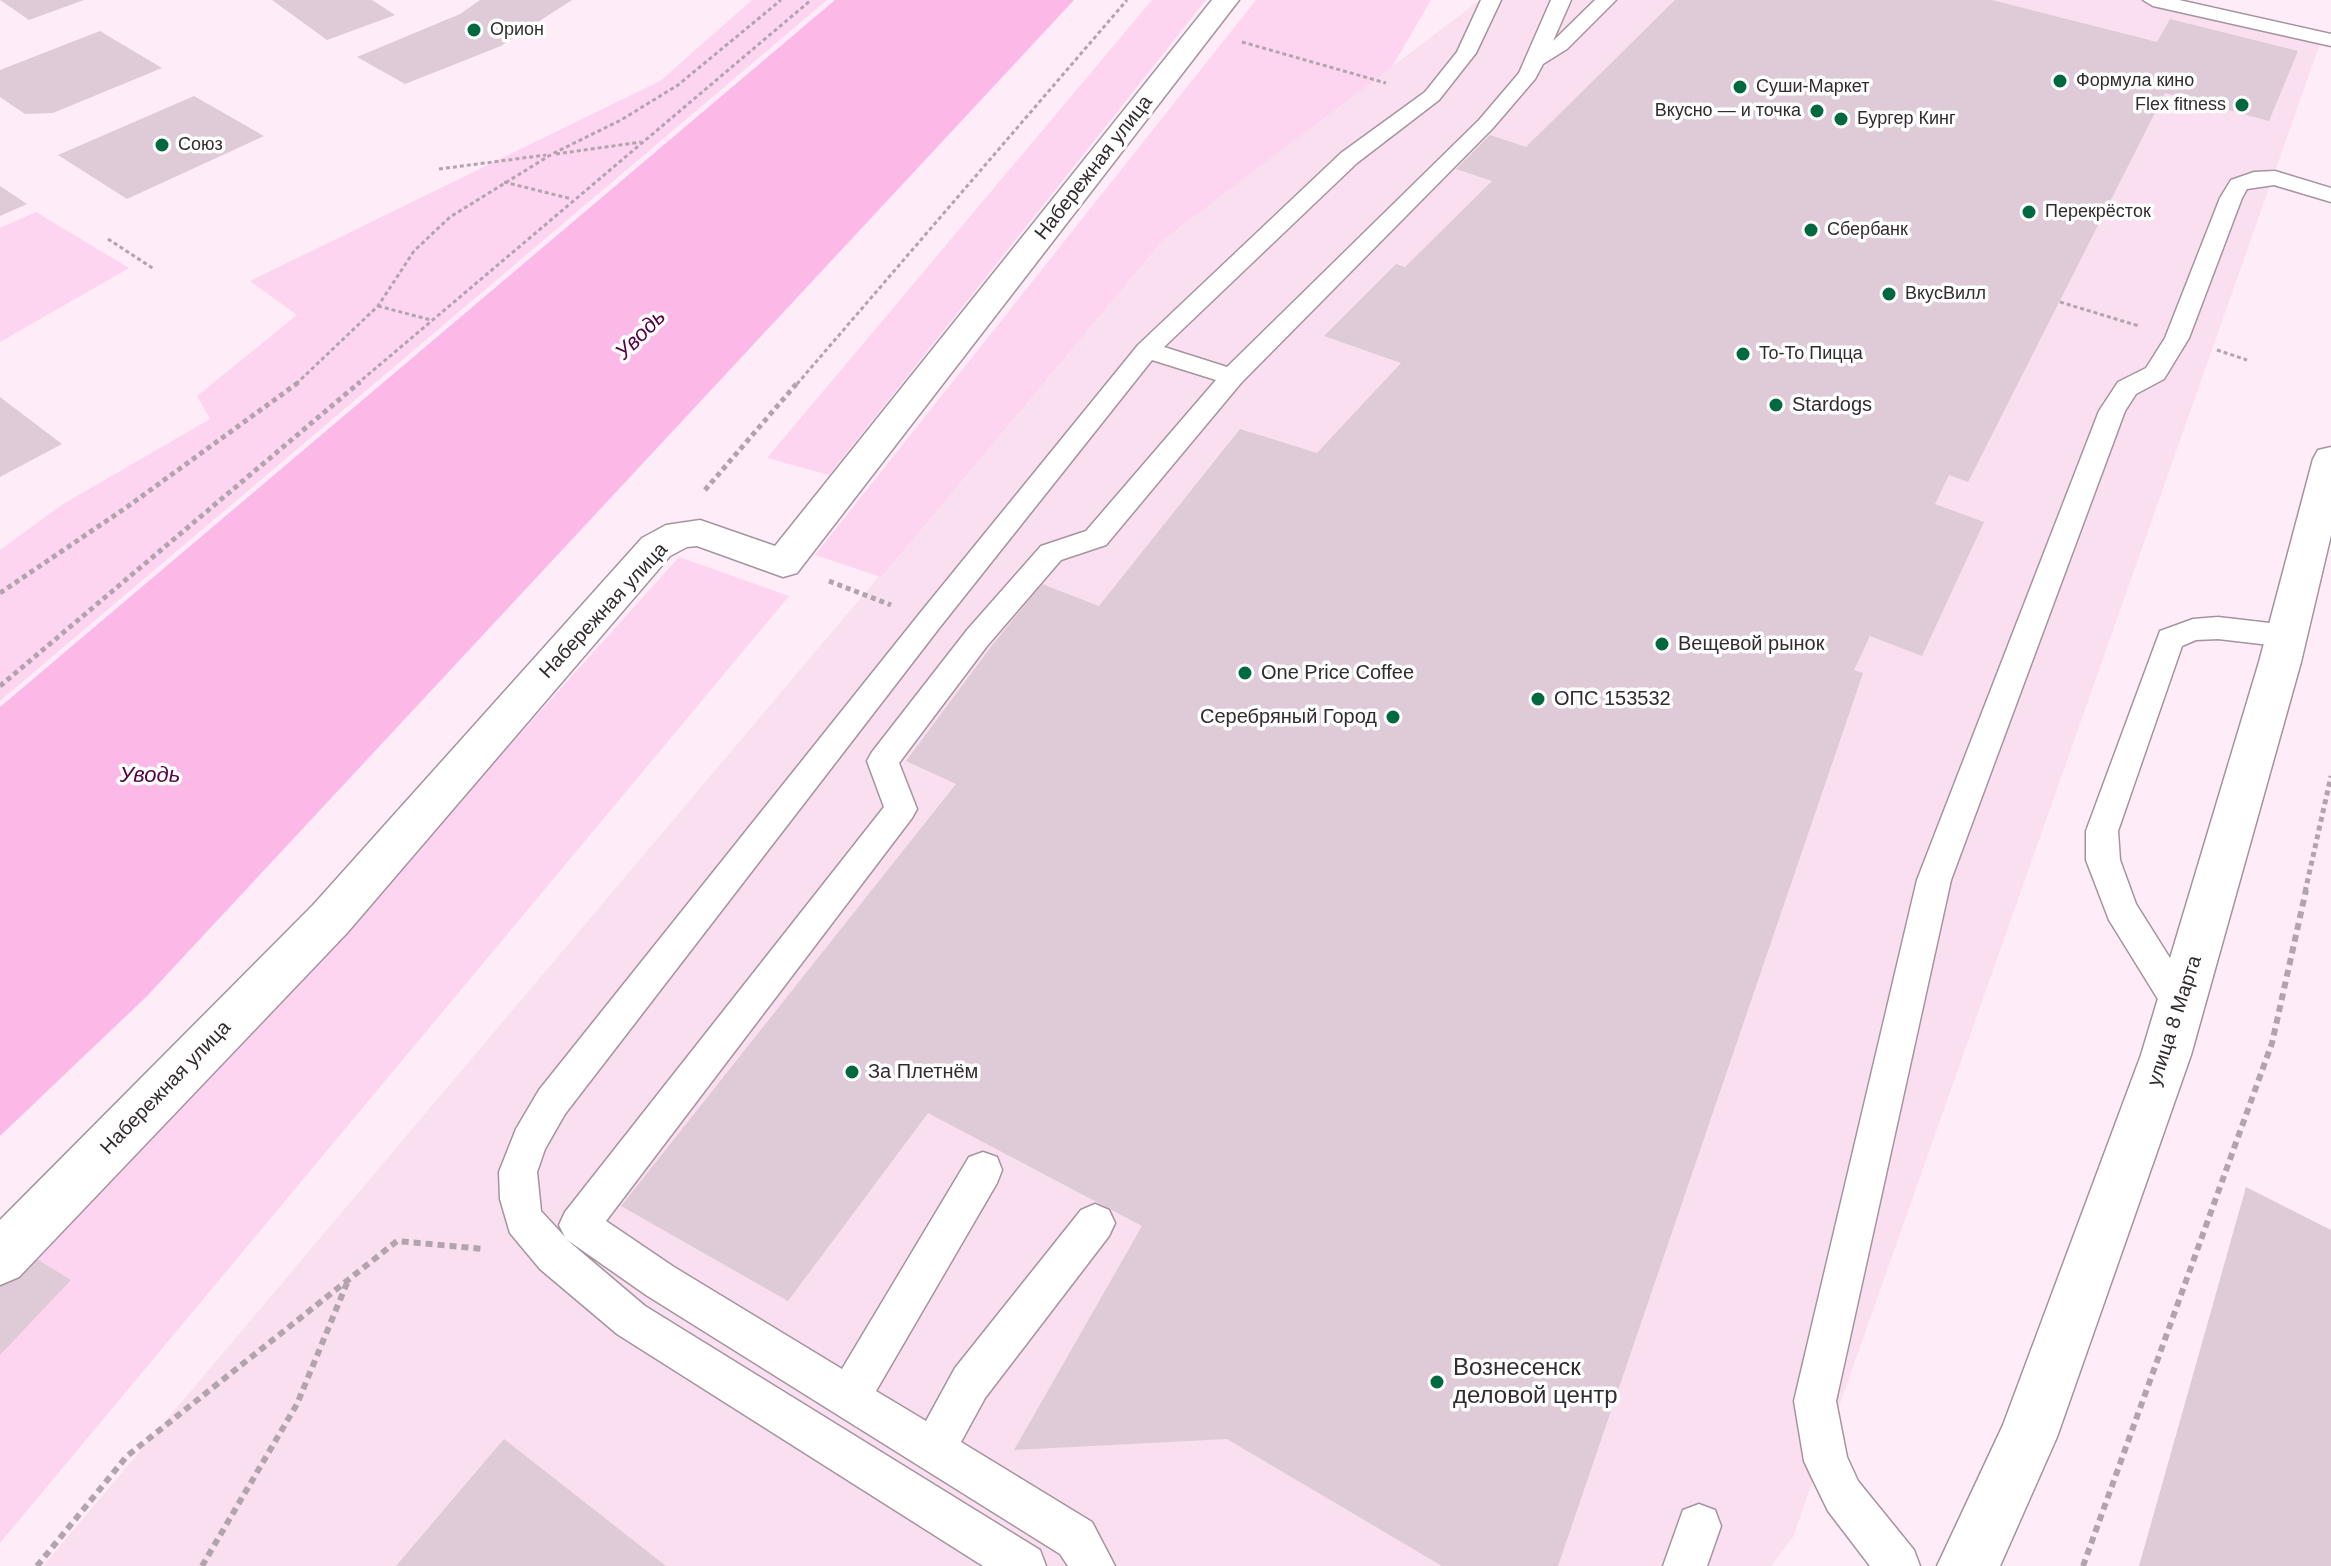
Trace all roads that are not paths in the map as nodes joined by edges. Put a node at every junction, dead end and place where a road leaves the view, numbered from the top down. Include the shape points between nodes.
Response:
1 (1226, 0) edge
2 (1491, 0) edge
3 (1561, 0) edge
4 (1606, 0) edge
5 (2153, 0) edge
6 (2198, 0) edge
7 (2331, 30) edge
8 (2331, 40) edge
9 (1534, 60) junction
10 (2331, 195) edge
11 (1147, 350) junction
12 (1232, 377) junction
13 (2331, 459) edge
14 (2287, 636) junction
15 (2182, 1006) junction
16 (983, 1170) dead end
17 (1095, 1223) dead end
18 (579, 1225) junction
19 (554, 1255) junction
20 (0, 1258) edge
21 (849, 1397) junction
22 (933, 1450) junction
23 (1024, 1566) edge
24 (1093, 1566) edge
25 (1898, 1566) edge
26 (1968, 1566) edge

1 - 20 street, Набережная улица via 783,563 700,533 680,534 656,547 330,919
2 - 11 lane via 1466,53 1432,96 1349,158
3 - 9 lane
4 - 9 lane via 1560,45
5 - 8 lane
6 - 7 lane
9 - 12 lane via 1528,75 1486,124
10 - 25 lane via 2275,178 2239,185 2231,198 2177,338 2155,373 2127,388 2112,411 1934,880 1815,1401 1826,1461 1843,1496
11 - 12 lane
11 - 19 lane via 552,1102 518,1172 524,1220
12 - 18 lane via 1096,538 1051,553 968,650 883,761 901,809
13 - 14 street, улица 8 Марта
14 - 15 street, улица 8 Марта
14 - 15 lane via 2218,628 2170,639 2102,831 2103,860 2121,910
15 - 26 street, улица 8 Марта via 2028,1437
16 - 21 lane
17 - 22 lane via 970,1383
18 - 19 lane
18 - 21 lane
19 - 23 lane via 631,1320
21 - 22 lane
22 - 24 lane via 1076,1538

